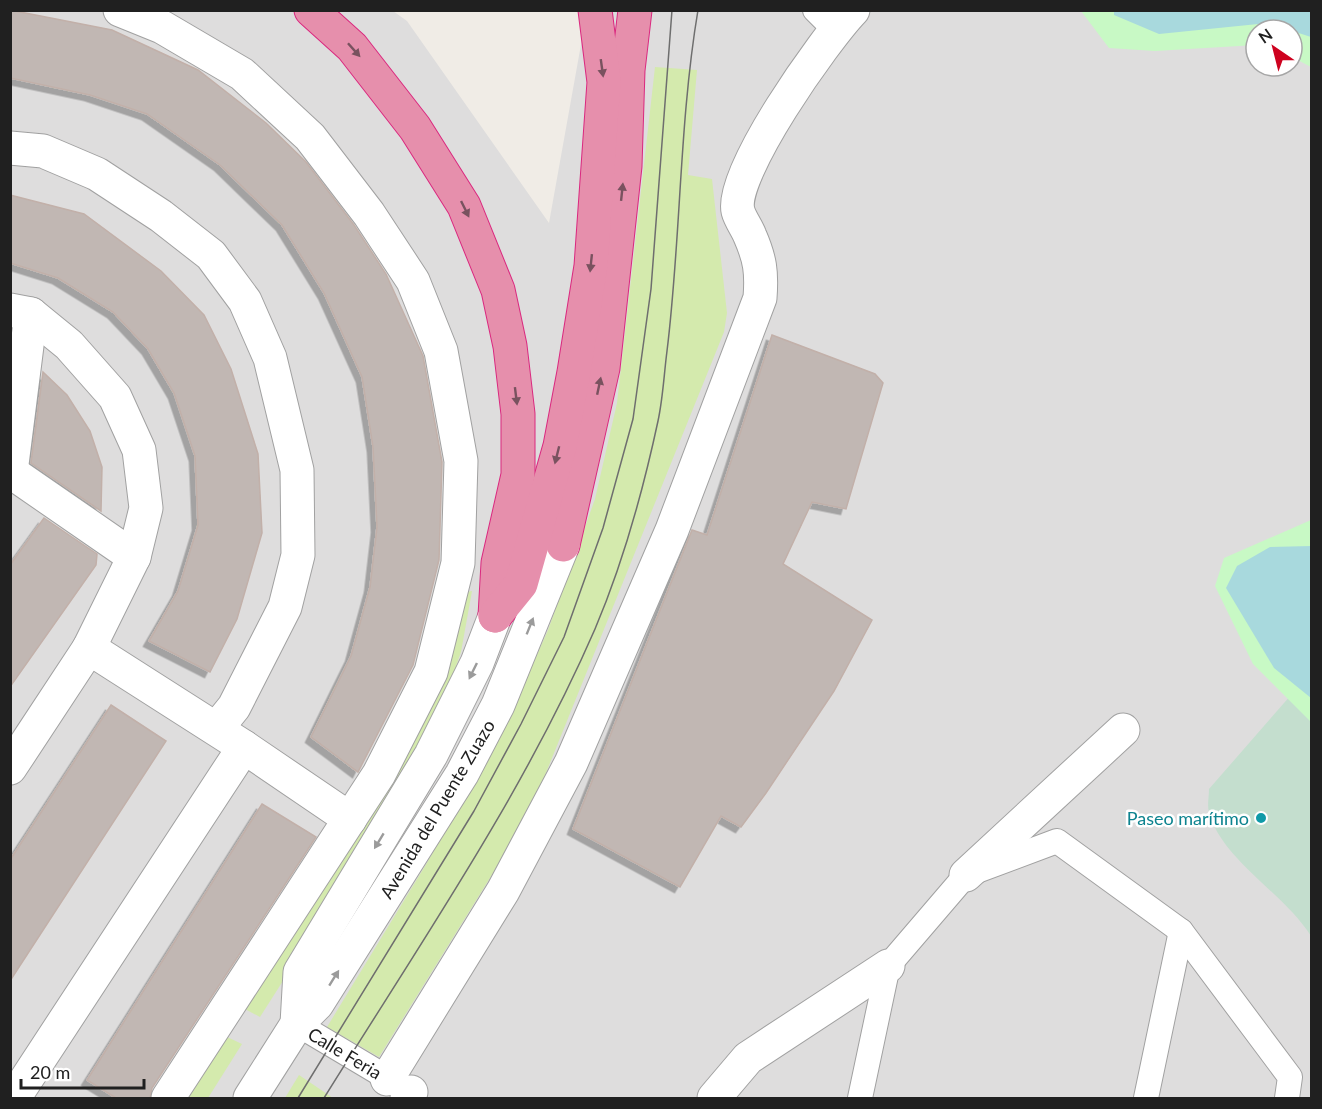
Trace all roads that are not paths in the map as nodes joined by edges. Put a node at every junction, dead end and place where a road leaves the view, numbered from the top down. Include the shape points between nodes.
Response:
1 (120, 10) edge
2 (310, 10) edge
3 (595, 10) edge
4 (635, 10) edge
5 (834, 17) edge
6 (10, 148) edge
7 (20, 312) edge
8 (563, 545) joint
9 (134, 556) junction
10 (495, 616) junction
11 (89, 648) junction
12 (217, 728) junction
13 (1123, 730) dead end
14 (244, 747) junction
15 (10, 768) edge
16 (350, 819) junction
17 (966, 875) junction
18 (1181, 931) junction
19 (888, 966) junction
20 (297, 1024) junction
21 (407, 1092) edge
22 (14, 1098) edge
23 (168, 1098) edge
24 (250, 1098) edge
25 (714, 1098) edge
26 (860, 1098) edge
27 (1146, 1098) edge
28 (1287, 1098) edge

1 - 16 street via 162,27 242,74 310,137 369,214 413,281 441,351 461,461 458,563 431,672 380,774
2 -> 10 highway via 352,47 415,128 464,206 498,290 518,414 518,475 498,563
3 -> 10 highway via 604,94 591,266 574,372 560,446 521,584
8 -> 4 highway via 603,368 625,166 628,70
5 - 21 street via 782,104 742,183 737,210 762,267 760,298 668,541 571,763 503,891
6 - 12 street via 43,151 97,174 211,255 245,301 270,358 297,470 298,555 285,607 234,707
7 - 9 street via 69,345 115,397 139,450 146,508
7 - 9 street via 10,472
20 -> 8 street, Avenida del Puente Zuazo via 317,1004 462,774 498,705
9 - 11 street
10 -> 20 street, Avenida del Puente Zuazo via 477,663 431,755 300,972
11 - 12 street
11 - 15 street
12 - 14 street
13 - 17 street
14 - 16 street
14 - 22 street
16 - 23 street
17 - 18 lane via 1057,841
17 - 19 lane
18 - 27 lane
18 - 28 lane via 1290,1077
19 - 25 street via 748,1059
19 - 26 lane
20 - 21 lane, Calle Feria
20 - 24 street, Avenida del Puente Zuazo

